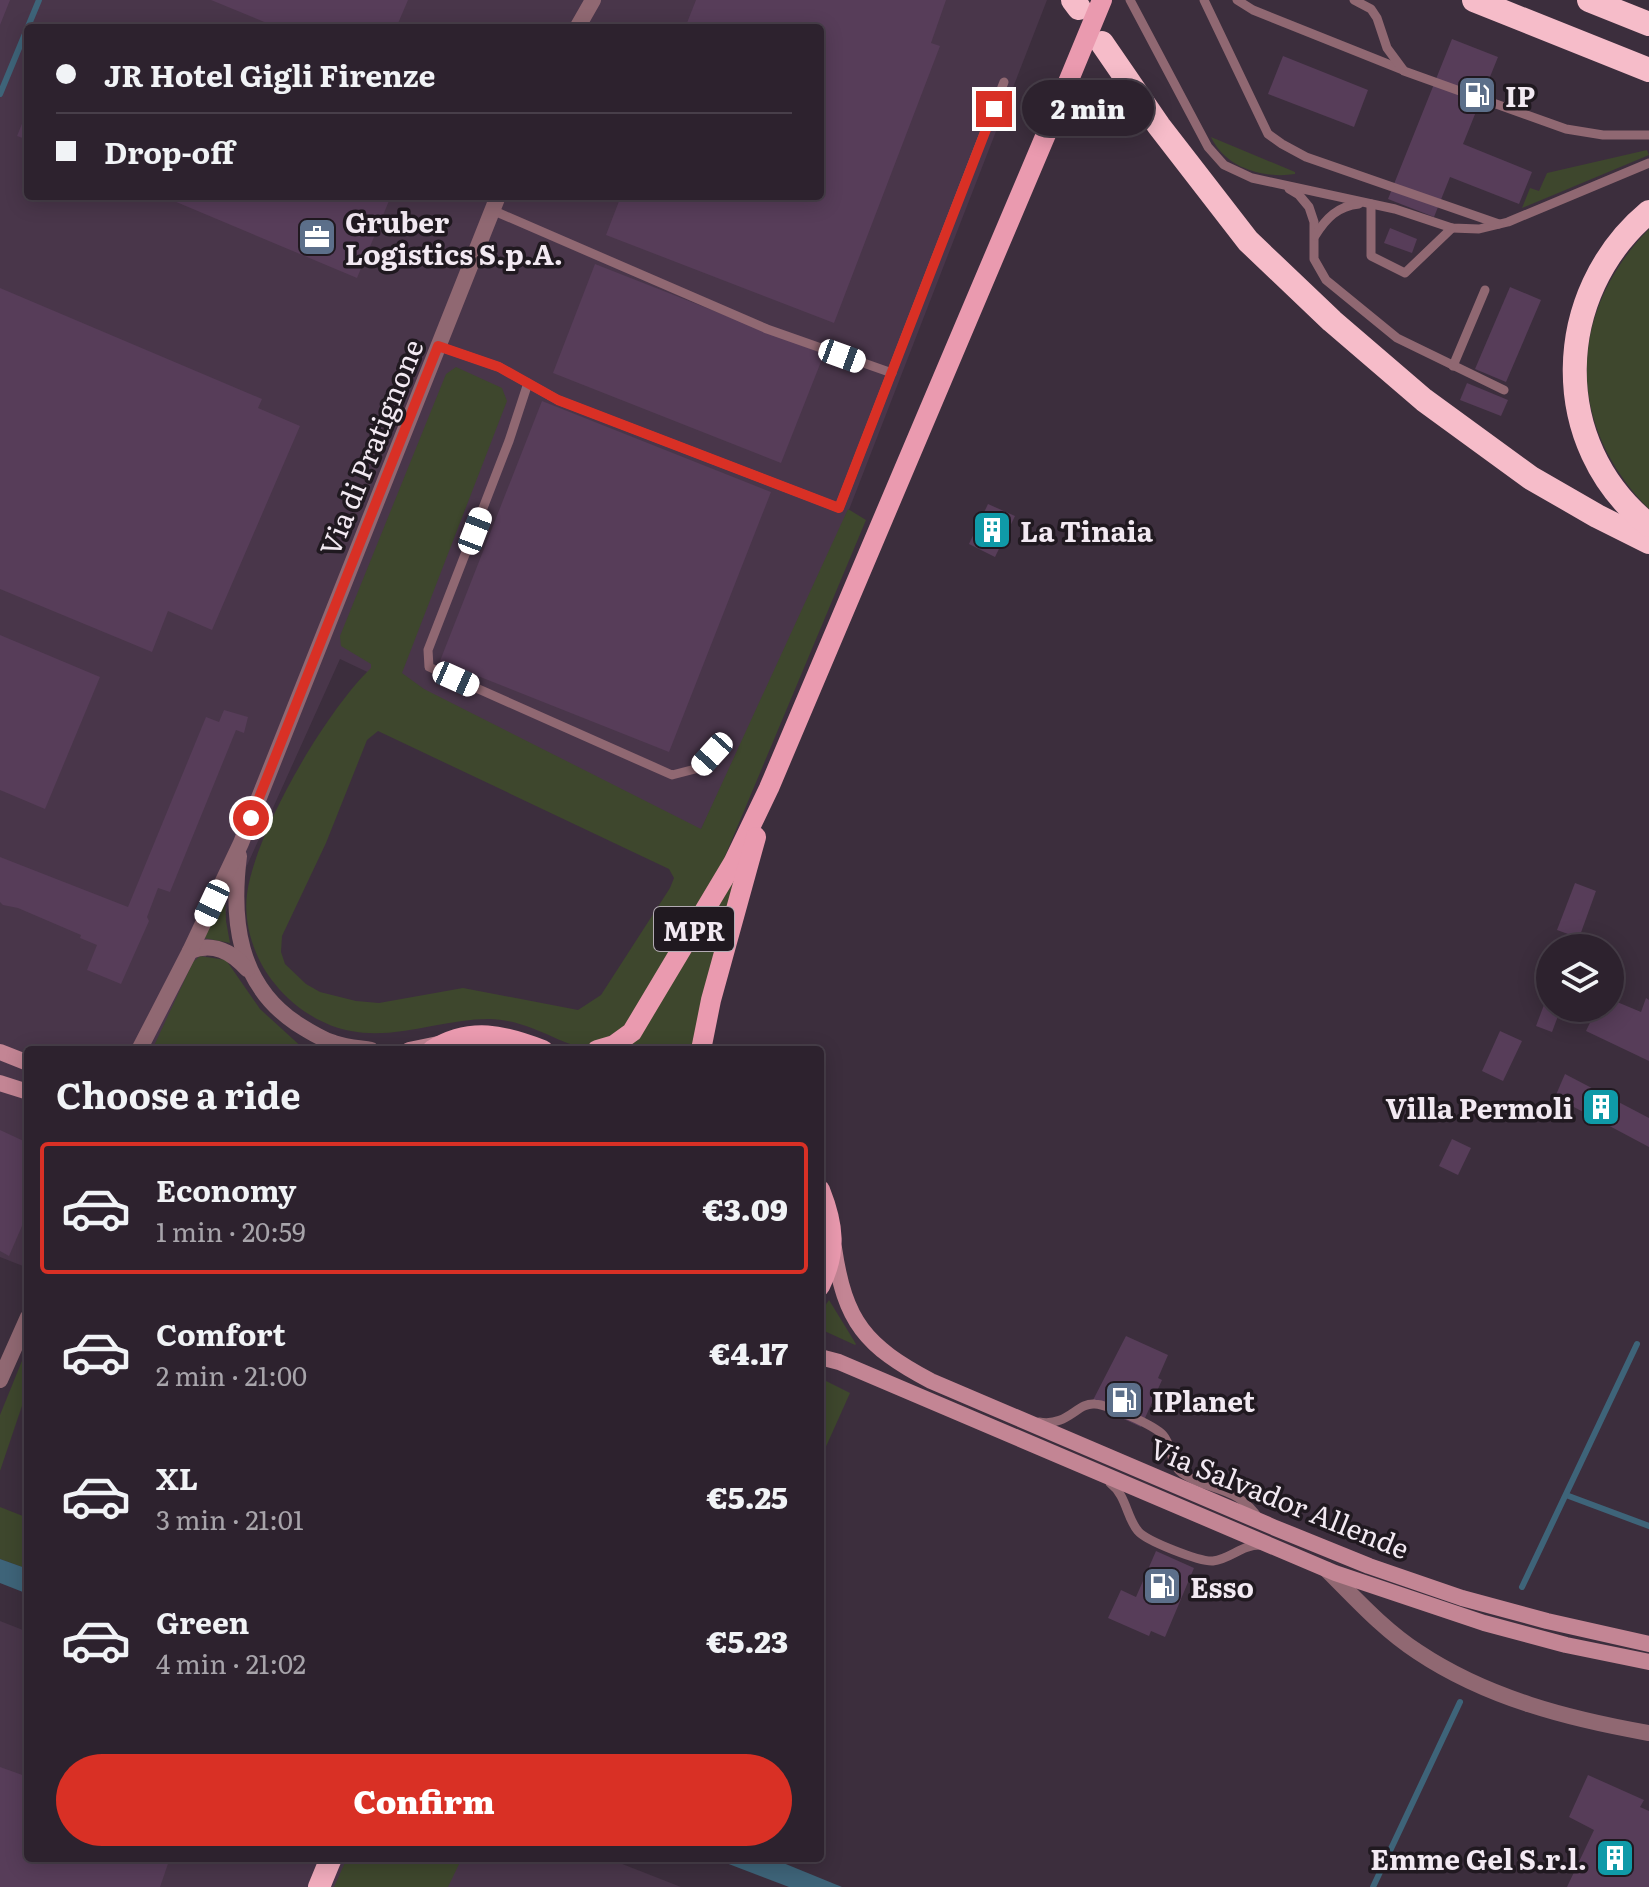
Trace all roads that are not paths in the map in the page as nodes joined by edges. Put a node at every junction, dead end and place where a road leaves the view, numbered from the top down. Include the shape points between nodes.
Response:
1 (593, 0) edge
2 (1130, 0) edge
3 (1204, 0) edge
4 (1237, 0) edge
5 (1354, 0) edge
6 (1474, 0) edge
7 (1589, 0) edge
8 (1085, 3) edge
9 (579, 24) edge
10 (1649, 24) edge
11 (1102, 43) dead end
12 (1649, 70) edge
13 (1404, 71) junction
14 (1004, 82) dead end
15 (1649, 135) edge
16 (1649, 163) edge
17 (1279, 184) junction
18 (495, 203) edge
19 (1369, 204) junction
20 (1649, 212) edge
21 (1503, 224) junction
22 (1452, 228) junction
23 (1313, 239) junction
24 (1485, 290) dead end
25 (438, 346) junction
26 (1453, 366) junction
27 (892, 373) junction
28 (528, 383) junction
29 (1504, 390) dead end
30 (1649, 525) edge
31 (1649, 542) edge
32 (725, 740) dead end
33 (769, 788) junction
34 (241, 843) junction
35 (190, 951) junction
36 (251, 973) junction
37 (141, 1046) edge
38 (349, 1046) edge
39 (439, 1046) edge
40 (533, 1046) edge
41 (611, 1046) edge
42 (702, 1046) edge
43 (0, 1052) edge
44 (24, 1061) edge
45 (0, 1083) edge
46 (24, 1091) edge
47 (824, 1199) edge
48 (833, 1247) junction
49 (824, 1274) edge
50 (24, 1326) edge
51 (824, 1358) edge
52 (0, 1380) edge
53 (1015, 1418) junction
54 (1098, 1474) junction
55 (1262, 1523) junction
56 (1268, 1545) junction
57 (1326, 1569) junction
58 (1649, 1644) edge
59 (1649, 1662) edge
60 (1649, 1733) edge
61 (329, 1862) edge
62 (319, 1887) edge

1 - 9 street
2 - 17 lane via 1208,147 1224,165
3 - 21 lane via 1268,134 1320,162
4 - 13 lane
5 - 13 lane via 1371,9 1387,48
6 - 12 highway
7 - 10 highway
8 - 33 main road, MPR, bridge via 1066,87
11 - 31 highway via 1248,241 1332,321 1424,400 1531,478
13 - 15 lane via 1566,129
14 - 27 lane
16 - 21 lane
17 - 19 lane
17 - 23 lane via 1309,207
18 - 25 street, Via di Pratignone
18 - 27 lane via 767,329
19 - 22 lane
19 - 22 lane via 1371,256 1405,273
19 - 23 lane via 1342,207
20 - 30 highway via 1617,243 1600,269 1578,324 1574,384 1579,414 1601,470 1618,496
21 - 22 lane
23 - 26 lane via 1314,259 1326,280 1397,338
24 - 26 lane
25 - 28 lane
25 - 34 street, Via di Pratignone
26 - 29 lane
27 - 28 lane via 839,508 558,400
28 - 32 lane via 428,650 429,667 672,775 699,768
33 - 41 main road, MPR via 733,863 632,1032
33 - 42 main road, MPR
34 - 35 street
34 - 36 street via 236,920
35 - 36 street via 224,950
35 - 37 street
36 - 38 street via 273,1004 306,1030
39 - 40 main road via 475,1034 509,1037
43 - 44 main road
45 - 46 main road
47 - 48 main road, Via Salvador Allende
48 - 49 main road, Via Salvador Allende
48 - 53 main road, Via Salvador Allende via 839,1286 868,1337 903,1366
50 - 52 street
51 - 54 main road, Via Salvador Allende
53 - 55 main road, Via Salvador Allende
53 - 55 lane via 1062,1421 1082,1407 1098,1404 1163,1435 1183,1474 1236,1495
54 - 56 main road, Via Salvador Allende
54 - 56 lane via 1115,1486 1144,1537 1212,1561 1250,1545
55 - 58 main road, Via Salvador Allende via 1462,1598
56 - 57 main road, Via Salvador Allende
57 - 59 main road, Via Salvador Allende via 1484,1623
57 - 60 street, Via Salvador Allende via 1393,1634 1456,1674 1560,1715
61 - 62 highway

